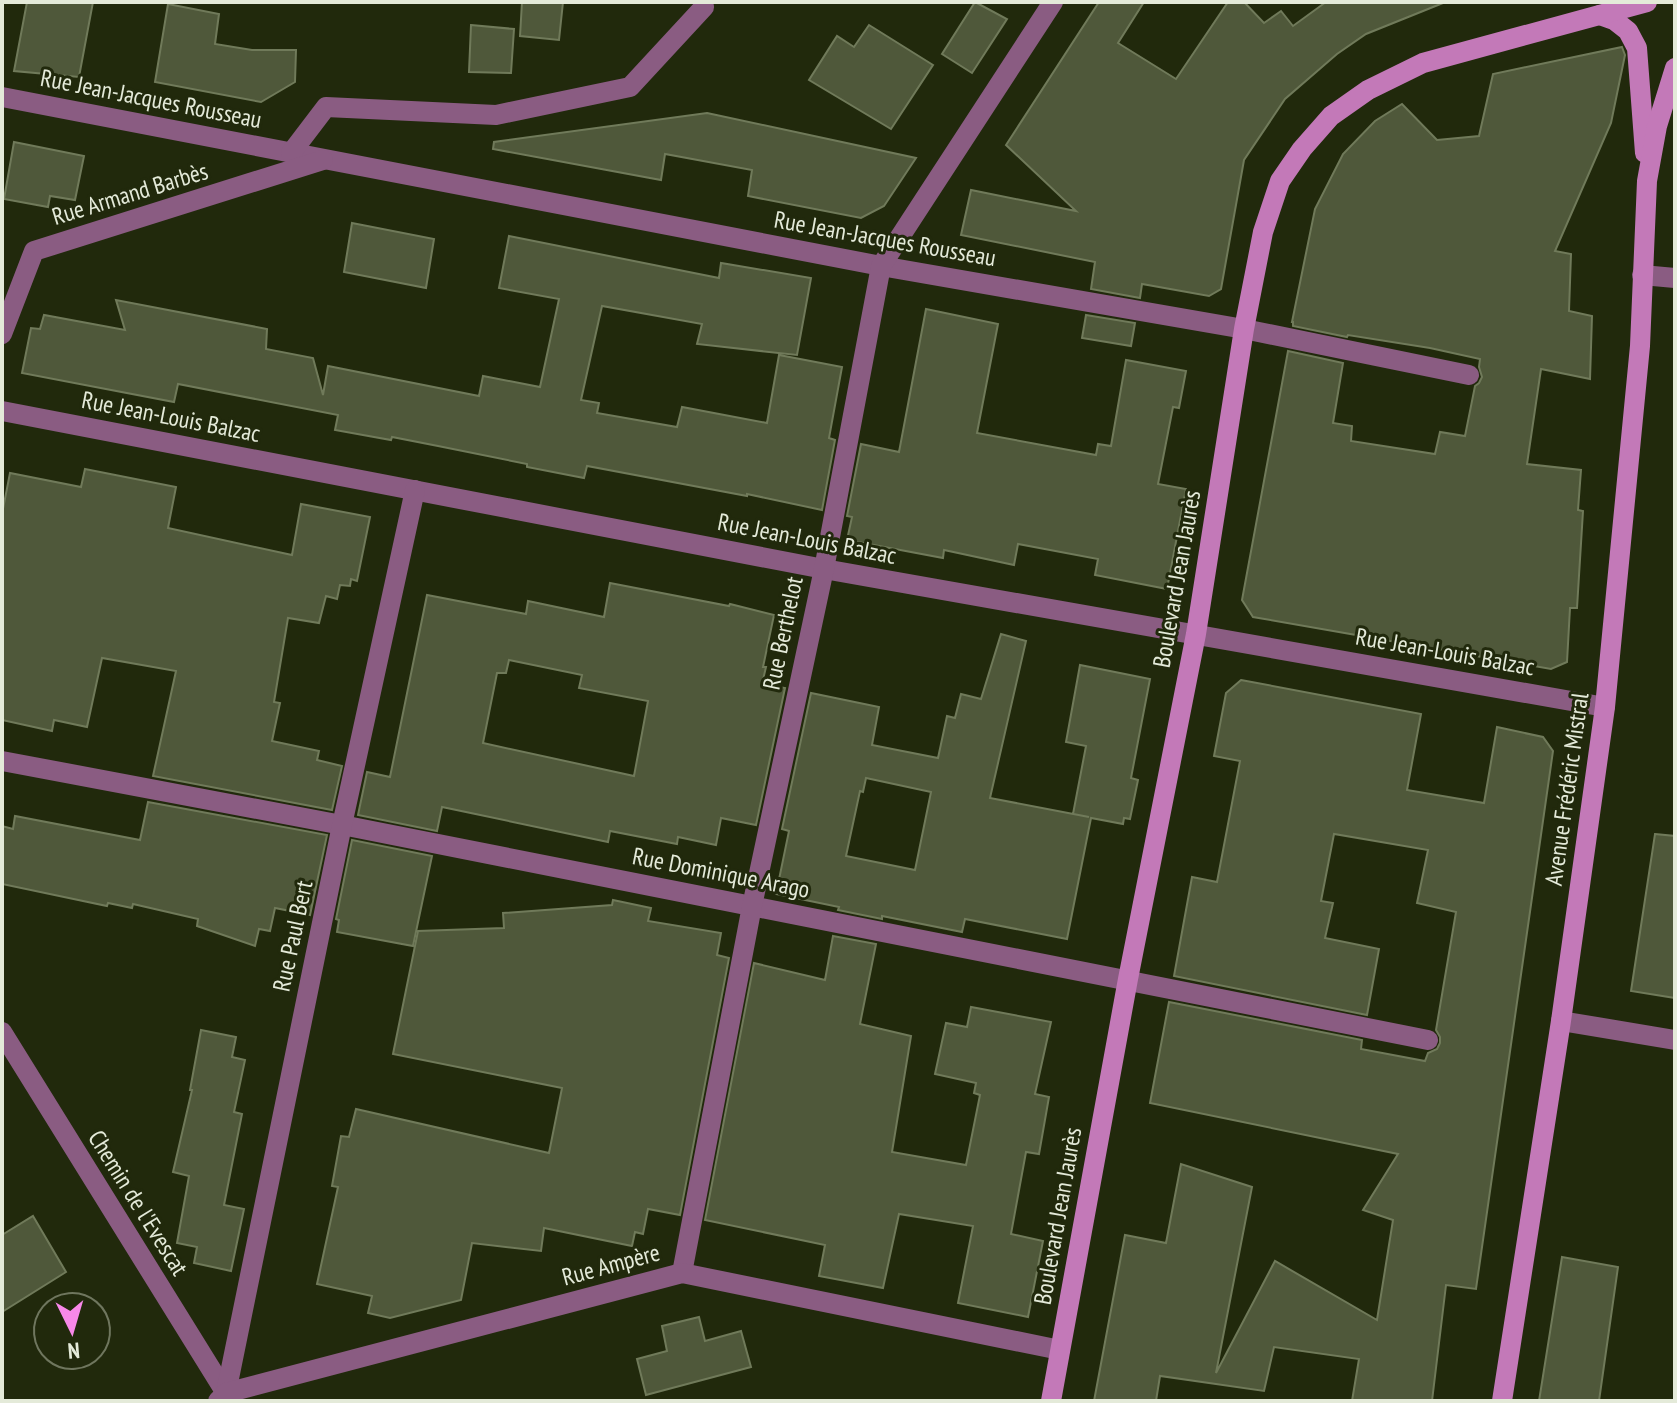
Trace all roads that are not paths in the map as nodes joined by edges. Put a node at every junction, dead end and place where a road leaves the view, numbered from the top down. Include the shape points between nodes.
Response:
1 (703, 2) edge
2 (1053, 2) edge
3 (1647, 2) edge
4 (1600, 15) junction
5 (1675, 68) edge
6 (2, 97) edge
7 (291, 153) junction
8 (327, 159) junction
9 (1647, 181) junction
10 (881, 266) junction
11 (1642, 275) junction
12 (1675, 278) edge
13 (1244, 329) junction
14 (2, 334) edge
15 (1469, 375) dead end
16 (2, 411) edge
17 (415, 490) junction
18 (824, 569) junction
19 (1196, 634) junction
20 (1605, 707) junction
21 (2, 761) edge
22 (342, 825) junction
23 (752, 906) junction
24 (1128, 979) junction
25 (1561, 1021) junction
26 (2, 1032) edge
27 (1428, 1040) dead end
28 (1675, 1040) edge
29 (682, 1273) junction
30 (1060, 1350) junction
31 (225, 1398) edge
32 (1051, 1401) edge
33 (1502, 1401) edge

1 - 7 street via 704,7 630,87 496,115 326,107
2 - 10 street, Rue Berthelot
3 - 4 main road, Boulevard Jean Jaurès
4 - 9 main road, Avenue Frédéric Mistral via 1628,31 1637,48
4 - 13 main road, Boulevard Jean Jaurès via 1423,63 1368,90 1331,116 1280,181 1263,232
5 - 9 main road, Avenue Frédéric Mistral
6 - 7 street, Rue Jean-Jacques Rousseau
7 - 8 street, Rue Jean-Jacques Rousseau
8 - 10 street, Rue Jean-Jacques Rousseau
8 - 14 street, Rue Armand Barbès via 34,251
9 - 11 main road, Avenue Frédéric Mistral
10 - 13 street, Rue Jean-Jacques Rousseau
10 - 18 street, Rue Berthelot
11 - 12 street
11 - 20 main road, Avenue Frédéric Mistral via 1640,346
13 - 15 street, Rue Jean-Jacques Rousseau
13 - 19 main road, Boulevard Jean Jaurès
16 - 17 street, Rue Jean-Louis Balzac
17 - 18 street, Rue Jean-Louis Balzac
17 - 22 street, Rue Paul Bert
18 - 19 street, Rue Jean-Louis Balzac
18 - 23 street, Rue Berthelot
19 - 20 street, Rue Jean-Louis Balzac
19 - 24 main road, Boulevard Jean Jaurès
20 - 25 main road, Avenue Frédéric Mistral
21 - 22 street, Rue Dominique Arago
22 - 23 street, Rue Dominique Arago
22 - 31 street, Rue Paul Bert
23 - 24 street, Rue Dominique Arago
23 - 29 street, Rue Berthelot
24 - 27 street, Rue Dominique Arago
24 - 30 main road, Boulevard Jean Jaurès
25 - 28 street
25 - 33 main road, Avenue Frédéric Mistral
26 - 31 street, Chemin de l'Evescat
29 - 30 street, Rue Ampère
29 - 31 street, Rue Ampère
30 - 32 main road, Boulevard Jean Jaurès

